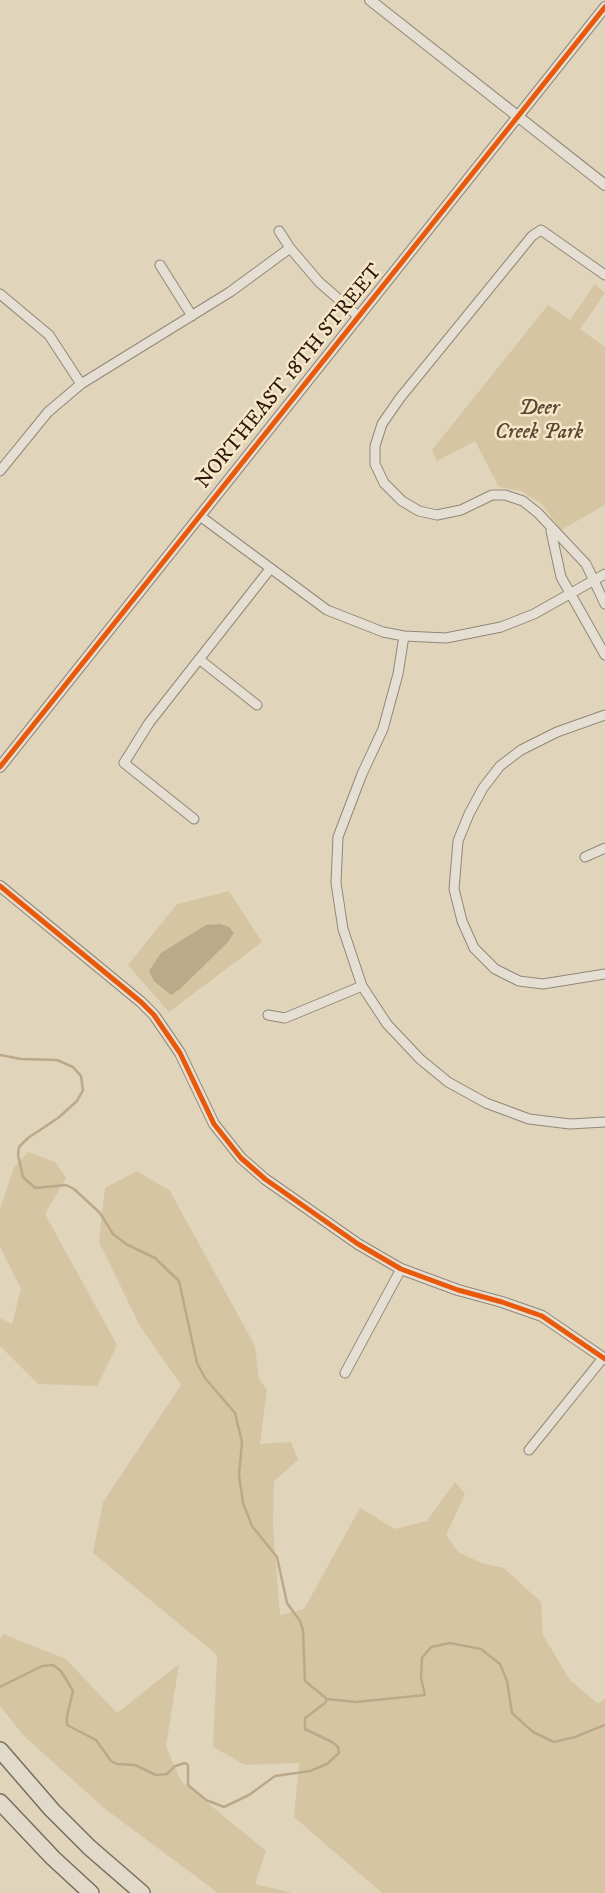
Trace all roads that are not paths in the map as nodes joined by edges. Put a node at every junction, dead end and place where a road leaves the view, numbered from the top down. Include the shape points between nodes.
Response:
1 (370, 0) edge
2 (605, 7) edge
3 (519, 117) junction
4 (605, 186) edge
5 (279, 230) dead end
6 (290, 248) junction
7 (160, 265) dead end
8 (605, 275) edge
9 (0, 294) edge
10 (192, 316) junction
11 (359, 317) junction
12 (81, 384) junction
13 (0, 471) edge
14 (200, 516) junction
15 (549, 527) junction
16 (270, 569) junction
17 (605, 574) edge
18 (595, 580) junction
19 (571, 592) junction
20 (605, 604) edge
21 (404, 636) junction
22 (605, 655) edge
23 (199, 659) junction
24 (257, 705) dead end
25 (605, 715) edge
26 (0, 767) edge
27 (194, 818) dead end
28 (605, 848) edge
29 (584, 857) dead end
30 (0, 886) edge
31 (605, 974) edge
32 (362, 986) junction
33 (268, 1016) dead end
34 (605, 1122) edge
35 (401, 1269) junction
36 (604, 1359) edge
37 (344, 1374) dead end
38 (529, 1450) dead end
39 (0, 1750) edge
40 (0, 1802) edge
41 (91, 1893) edge
42 (142, 1893) edge

1 - 3 street
2 - 3 street, NORTHEAST 18TH STREET
3 - 4 street
3 - 11 street, NORTHEAST 18TH STREET
5 - 6 street
6 - 10 street
6 - 11 street via 319,282
7 - 10 street
8 - 15 street via 541,230 532,236 400,398 382,424 375,446 375,464 384,483 402,501 419,511 437,515 461,510 492,495 505,495 523,500
9 - 12 street via 49,335
10 - 12 street
11 - 14 street, NORTHEAST 18TH STREET
12 - 13 street via 48,412
14 - 16 street
14 - 26 street, NORTHEAST 18TH STREET
15 - 18 street via 586,564
15 - 19 street via 561,577
16 - 21 street via 327,610 383,632
16 - 23 street
17 - 18 street
18 - 19 street
18 - 20 street
19 - 21 street via 534,614 501,627 446,638
19 - 22 street
21 - 32 street via 398,674 383,729 338,837 336,883 343,929
23 - 24 street
23 - 27 street via 149,723 124,762
25 - 31 street via 557,732 500,766 468,814 458,840 454,890 462,921 474,948 495,969 519,981 543,984
28 - 29 street
30 - 35 street via 154,1014 180,1053 214,1124 241,1158 265,1179 358,1244
32 - 33 street via 285,1018
32 - 34 street via 387,1024 420,1059 448,1082 486,1104 529,1119 570,1124
35 - 36 street via 542,1316
35 - 37 street
36 - 38 street
39 - 42 highway via 52,1810
40 - 41 highway

